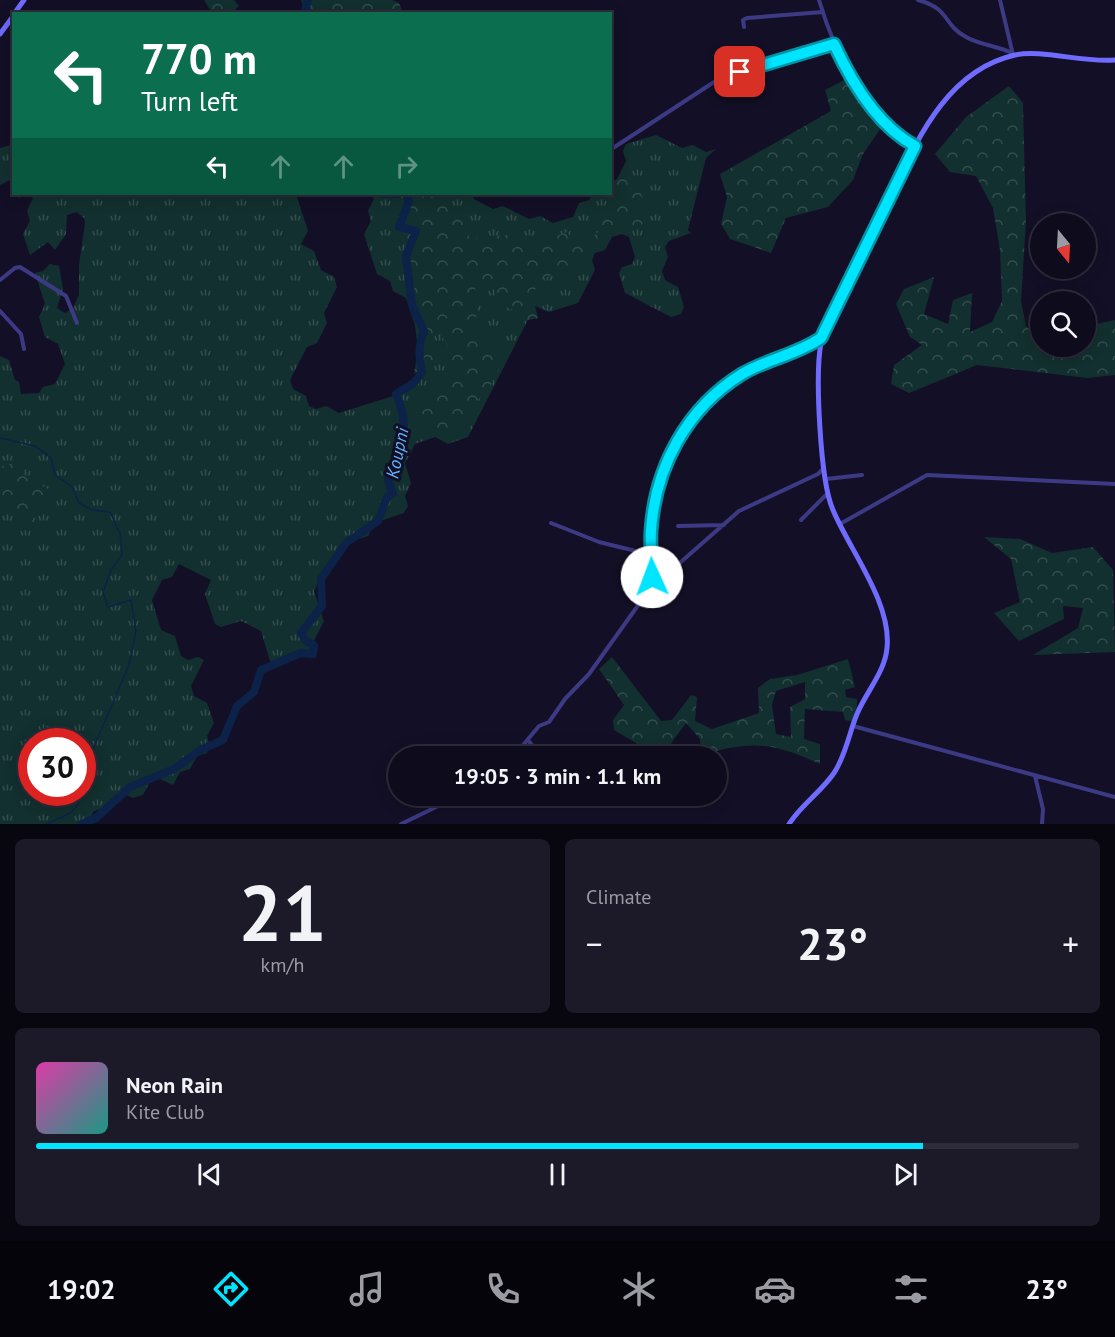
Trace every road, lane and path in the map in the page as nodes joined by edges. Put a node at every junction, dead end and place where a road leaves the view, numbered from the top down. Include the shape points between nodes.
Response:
1 (819, 0) edge
2 (918, 0) edge
3 (1000, 0) edge
4 (823, 12) junction
5 (12, 17) edge
6 (744, 27) dead end
7 (0, 34) edge
8 (834, 44) junction
9 (1012, 54) junction
10 (1115, 60) edge
11 (915, 146) junction
12 (612, 149) edge
13 (0, 280) edge
14 (0, 312) edge
15 (77, 323) dead end
16 (824, 332) junction
17 (24, 348) dead end
18 (824, 467) junction
19 (862, 474) dead end
20 (826, 479) junction
21 (1115, 484) edge
22 (827, 494) junction
23 (801, 520) dead end
24 (551, 524) dead end
25 (840, 524) junction
26 (725, 525) junction
27 (678, 526) dead end
28 (652, 555) junction
29 (649, 590) junction
30 (852, 726) junction
31 (528, 740) junction
32 (523, 746) edge
33 (532, 746) edge
34 (1035, 776) junction
35 (1115, 797) edge
36 (438, 806) edge
37 (401, 824) edge
38 (789, 824) edge
39 (1042, 824) edge

1 - 4 street
2 - 9 street via 939,8 965,37
3 - 9 street
4 - 6 street via 747,18 743,20
4 - 8 street
5 - 7 street
8 - 11 street via 873,107 895,133
8 - 12 street via 714,82
9 - 10 street
9 - 11 street via 953,91
11 - 16 street
13 - 15 street via 20,267 66,296
14 - 17 street via 21,334
16 - 18 street via 819,362
16 - 28 street via 810,346 743,374 709,401 680,434 661,482 651,530
18 - 20 street
18 - 26 street via 818,474 739,511
19 - 20 street
20 - 22 street
21 - 25 street via 927,475
22 - 23 street
22 - 25 street
24 - 28 street via 599,542
25 - 30 street via 873,589 887,643 886,656
26 - 27 street
26 - 29 street
28 - 29 street
29 - 31 street via 589,674 549,722 539,726
30 - 34 street
30 - 38 street via 834,772
31 - 32 street
31 - 33 street
34 - 35 street
34 - 39 street via 1043,809
36 - 37 street

